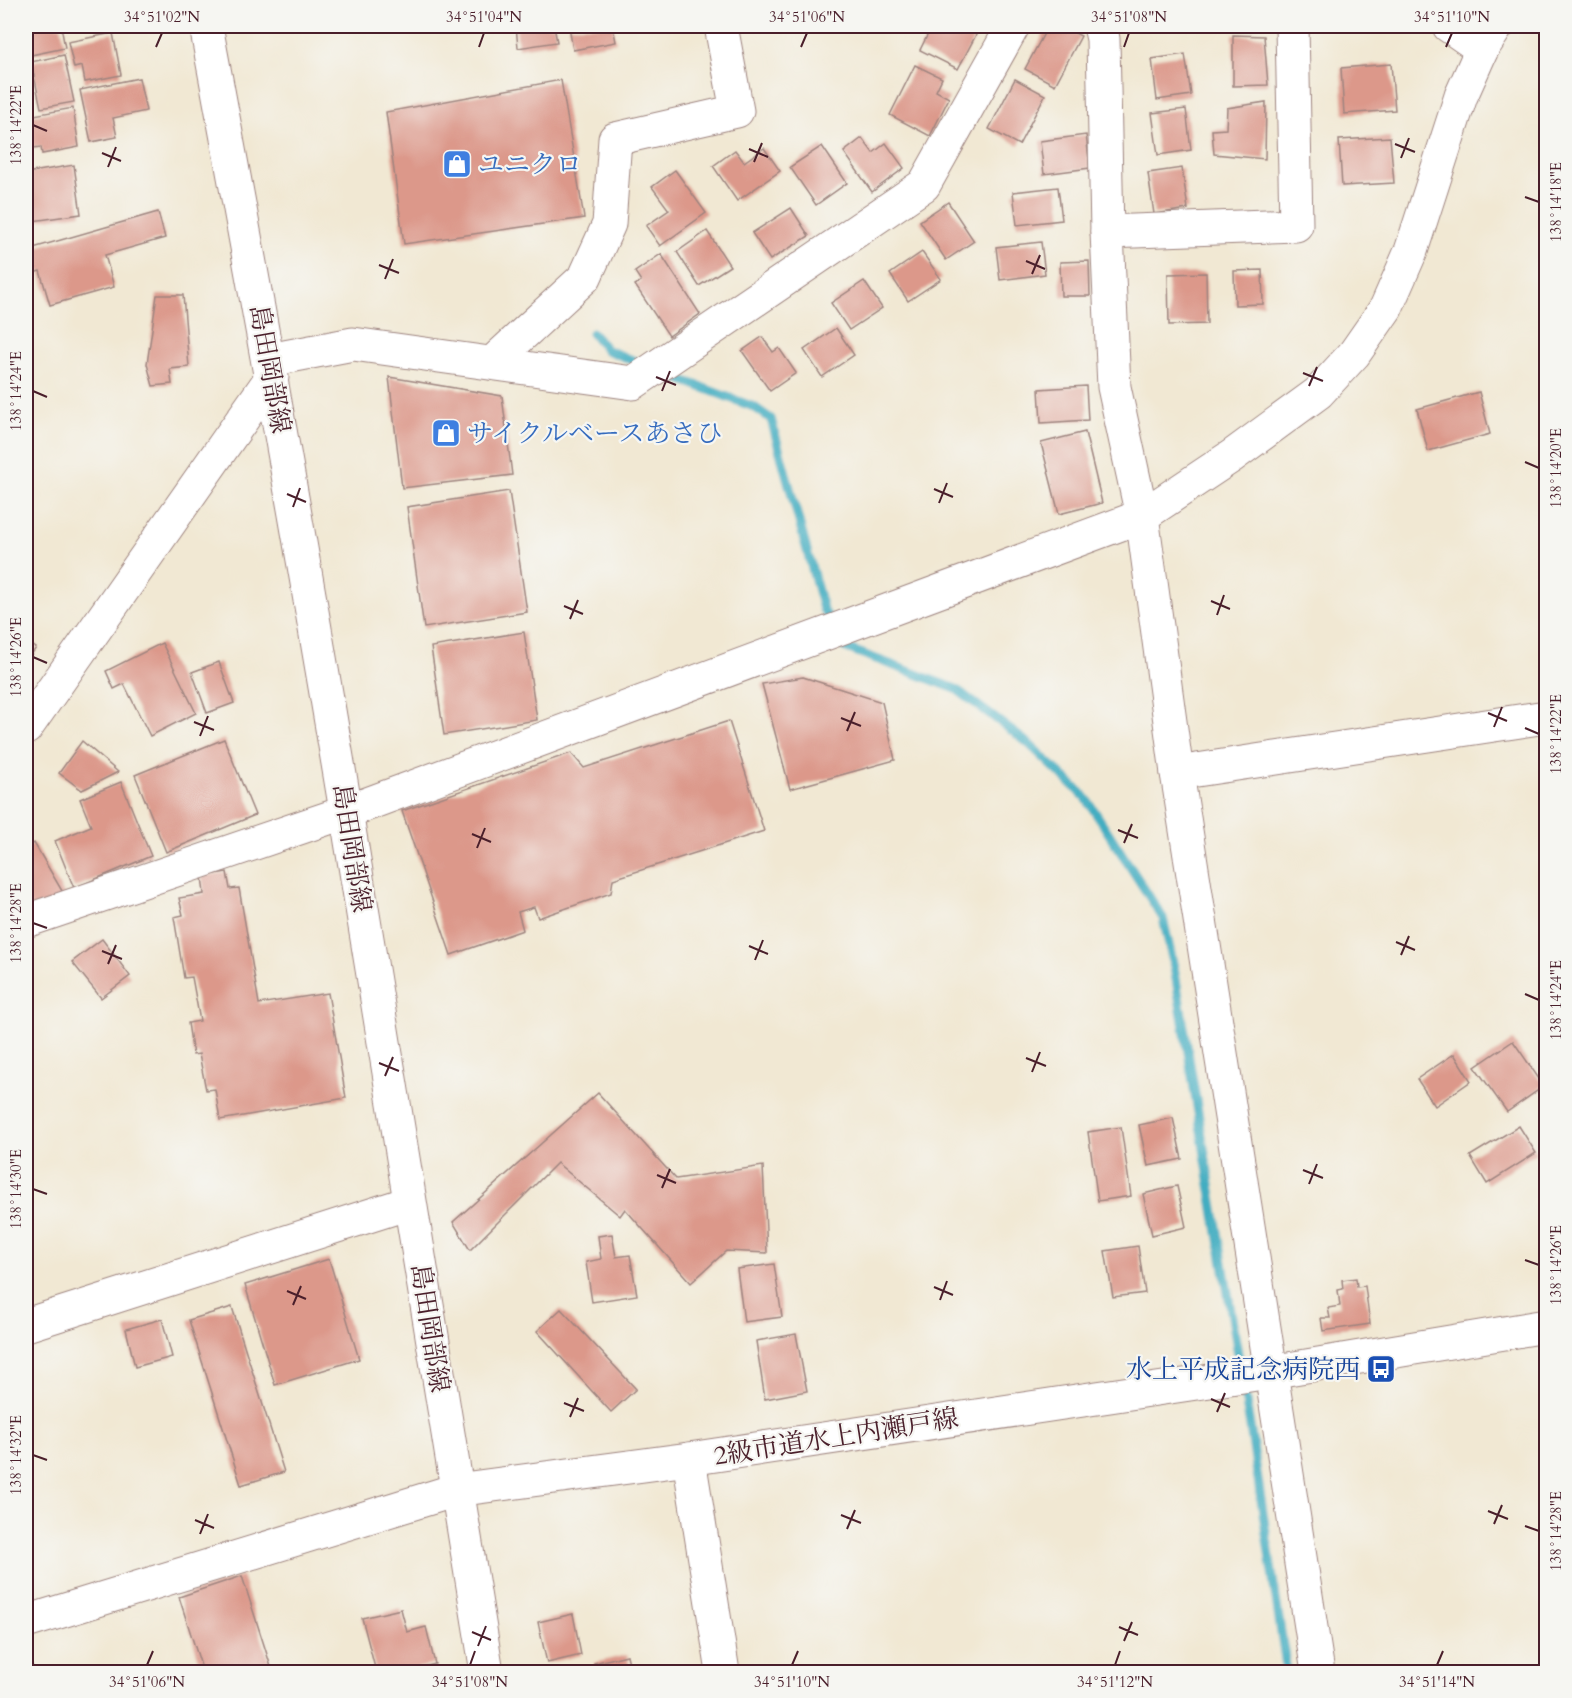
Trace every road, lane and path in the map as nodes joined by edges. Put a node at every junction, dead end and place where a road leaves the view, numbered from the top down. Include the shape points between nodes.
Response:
1 (206, 26) edge
2 (721, 26) edge
3 (1013, 26) edge
4 (1100, 26) edge
5 (1292, 26) edge
6 (1449, 26) edge
7 (1490, 37) edge
8 (1107, 232) junction
9 (492, 363) junction
10 (270, 368) junction
11 (1142, 516) junction
12 (1546, 717) edge
13 (26, 728) edge
14 (1177, 773) junction
15 (346, 812) junction
16 (26, 921) edge
17 (409, 1203) junction
18 (26, 1325) edge
19 (1546, 1326) edge
20 (1270, 1371) junction
21 (689, 1459) junction
22 (456, 1490) junction
23 (26, 1622) edge
24 (487, 1672) edge
25 (723, 1672) edge
26 (1318, 1672) edge

1 - 10 street, 島田岡部線
2 - 9 street via 737,111 615,139 609,224 585,277
3 - 9 street via 924,185 633,383
4 - 8 street
5 - 8 street via 1296,225
6 - 7 street
7 - 11 street via 1461,96 1411,251 1386,308 1354,354 1318,393
8 - 11 street via 1114,387
9 - 10 street via 353,344
10 - 13 street
10 - 15 street, 島田岡部線
11 - 14 street
11 - 15 street
12 - 14 street
14 - 20 street
15 - 16 street
15 - 17 street, 島田岡部線
17 - 18 street
17 - 22 street, 島田岡部線
19 - 20 street
20 - 21 street, 2級市道水上内瀬戸線
20 - 26 street
21 - 22 street, 2級市道水上内瀬戸線
21 - 25 street
22 - 23 street, 2級市道水上内瀬戸線
22 - 24 street, 島田岡部線

